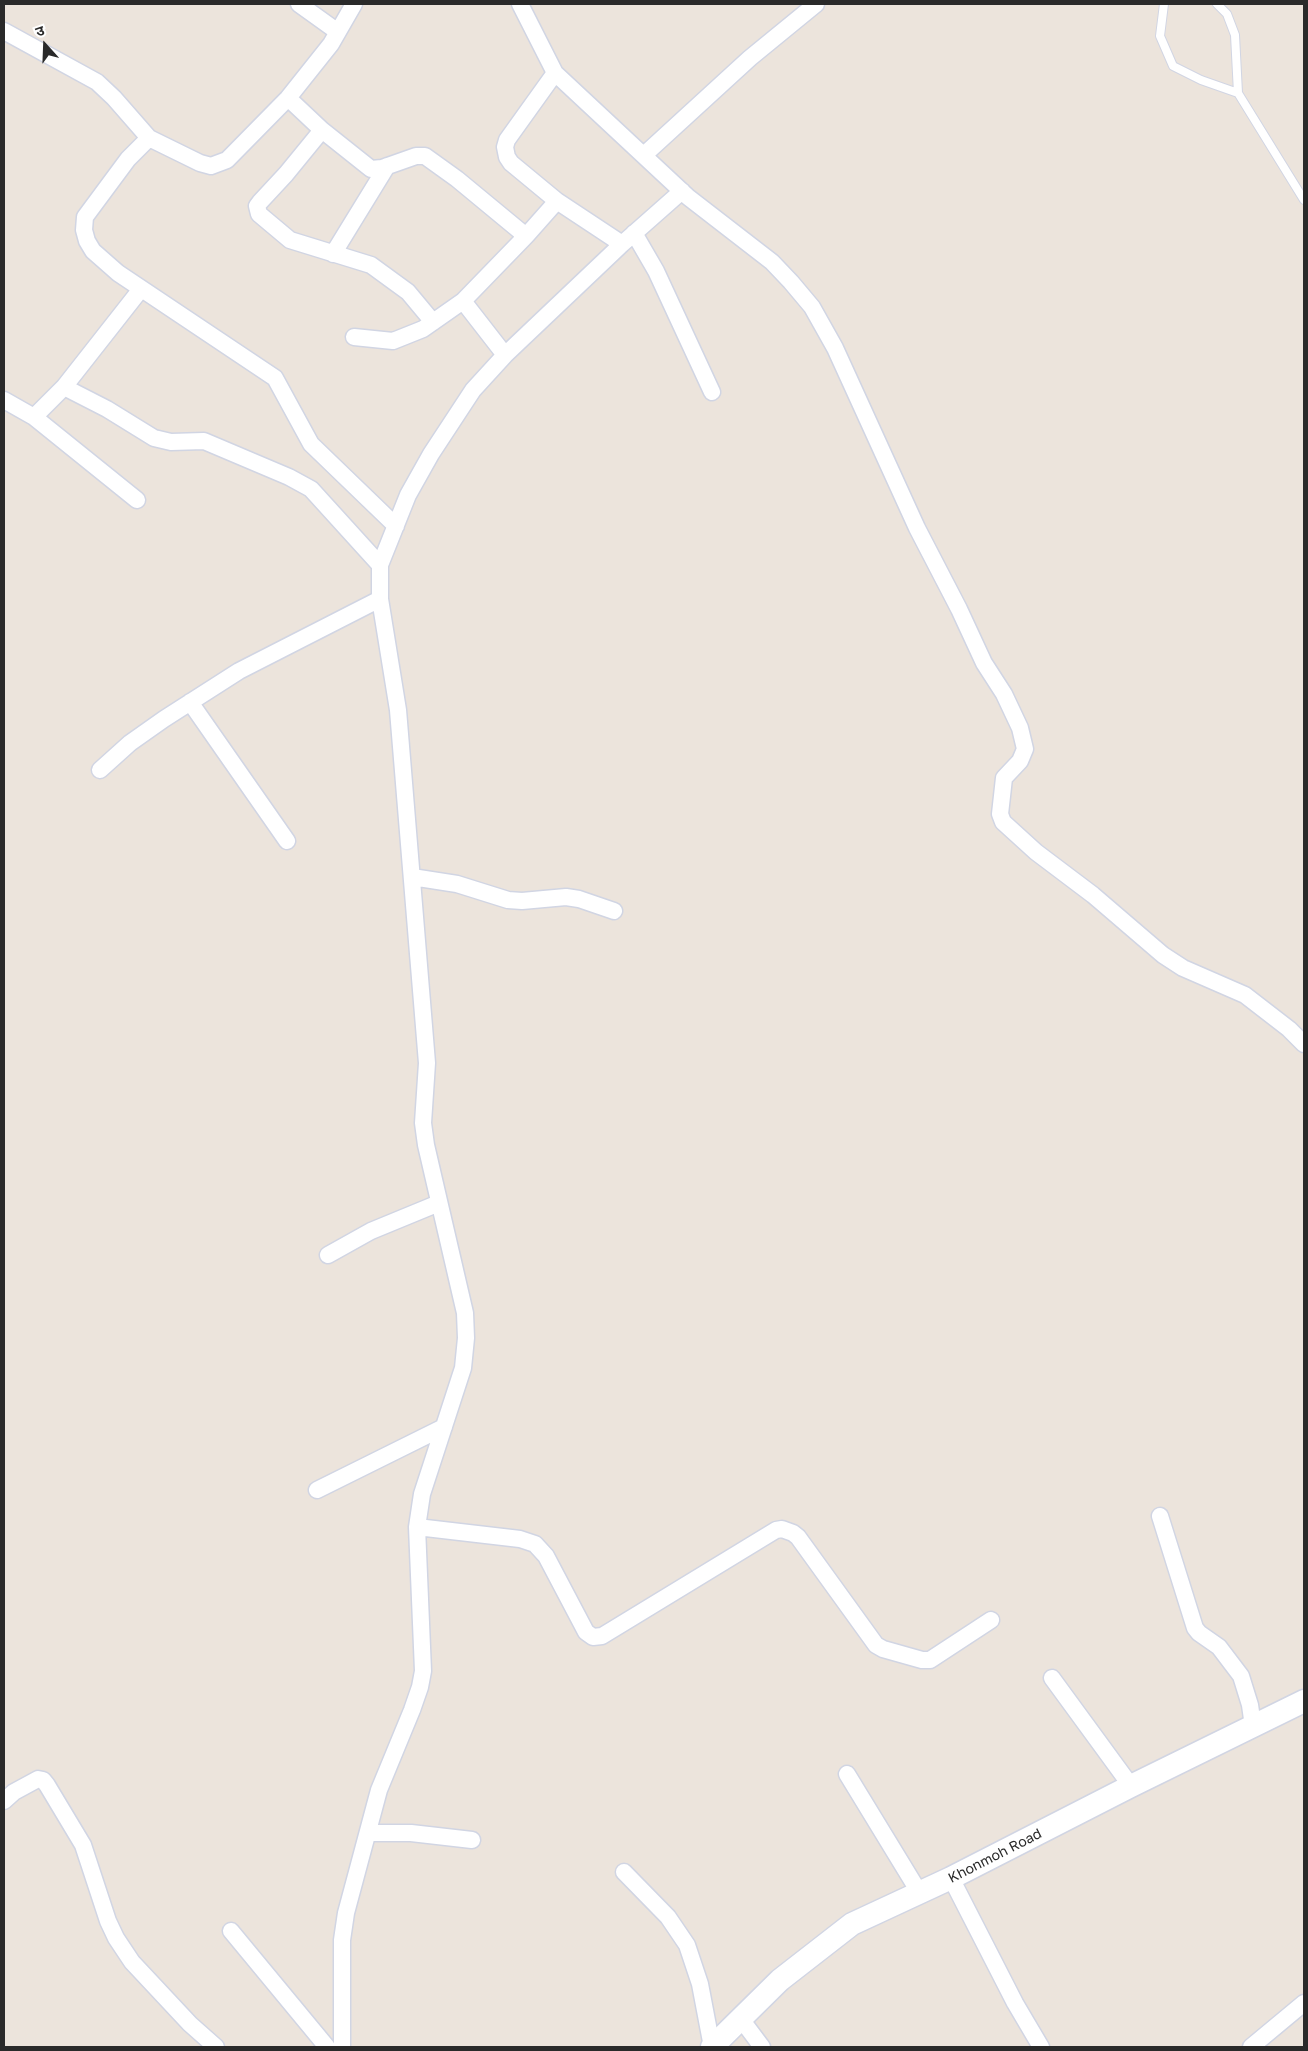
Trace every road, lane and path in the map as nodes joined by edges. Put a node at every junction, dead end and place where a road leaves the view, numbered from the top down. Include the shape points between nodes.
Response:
1 (299, 4) edge
2 (354, 4) edge
3 (520, 4) edge
4 (816, 4) edge
5 (1164, 4) edge
6 (1217, 4) edge
7 (4, 31) edge
8 (338, 32) junction
9 (555, 73) junction
10 (1238, 94) junction
11 (288, 98) junction
12 (322, 130) junction
13 (149, 138) junction
14 (644, 155) junction
15 (387, 166) junction
16 (682, 191) junction
17 (1304, 200) edge
18 (557, 201) junction
19 (634, 233) junction
20 (526, 236) junction
21 (622, 244) junction
22 (333, 254) junction
23 (141, 289) junction
24 (463, 301) junction
25 (433, 322) junction
26 (354, 337) dead end
27 (505, 355) junction
28 (64, 387) junction
29 (712, 392) dead end
30 (4, 400) edge
31 (34, 417) junction
32 (136, 500) dead end
33 (396, 526) junction
34 (380, 565) junction
35 (380, 599) junction
36 (190, 702) junction
37 (100, 770) dead end
38 (287, 841) dead end
39 (412, 877) junction
40 (614, 911) dead end
41 (1304, 1044) edge
42 (439, 1203) junction
43 (328, 1255) dead end
44 (444, 1427) junction
45 (317, 1490) dead end
46 (1160, 1516) dead end
47 (417, 1527) junction
48 (991, 1620) dead end
49 (1052, 1678) dead end
50 (1304, 1701) edge
51 (1253, 1726) junction
52 (847, 1774) dead end
53 (1131, 1786) junction
54 (4, 1801) edge
55 (368, 1833) junction
56 (472, 1840) dead end
57 (624, 1872) dead end
58 (951, 1878) junction
59 (919, 1892) junction
60 (231, 1931) dead end
61 (1304, 2003) edge
62 (741, 2018) junction
63 (216, 2047) edge
64 (327, 2047) edge
65 (342, 2047) edge
66 (712, 2047) edge
67 (762, 2047) edge
68 (1041, 2047) edge
69 (1251, 2047) edge

1 - 8 street
2 - 8 street
3 - 9 street
4 - 14 street via 750,58
5 - 10 lane via 1160,36 1172,66
6 - 10 lane via 1227,14 1235,35
7 - 13 street via 97,82
8 - 11 street
9 - 14 street
9 - 18 street via 505,147 511,163
10 - 17 lane
11 - 12 street
11 - 13 street via 227,160 218,164 200,163
12 - 15 street via 366,166 376,169
12 - 22 street via 257,206 262,217 290,240
13 - 23 street via 84,217 84,230 93,251
14 - 16 street
15 - 20 street via 420,156 430,158
15 - 22 street
16 - 19 street
16 - 41 street via 772,262 792,282 812,307 835,348 917,528 1020,728 1024,749 1020,761 1004,778 1000,814 1003,822 1163,955 1183,968 1245,995
18 - 20 street
18 - 21 street
19 - 21 street
19 - 29 street via 656,272
20 - 24 street
21 - 27 street
22 - 25 street via 371,265 400,284
23 - 28 street
23 - 33 street via 275,378 311,444
24 - 25 street
24 - 27 street
25 - 26 street via 400,340
27 - 33 street via 473,390 431,454 408,495
28 - 31 street
28 - 34 street via 154,438 171,442 204,442 311,489
30 - 31 street
31 - 32 street
33 - 34 street
34 - 35 street
35 - 36 street via 239,671
35 - 39 street via 398,710
36 - 37 street via 130,744
36 - 38 street
39 - 40 street via 457,884 508,900 566,897
39 - 42 street via 427,1063 424,1123
42 - 43 street via 379,1227
42 - 44 street via 466,1329 463,1368
44 - 45 street
44 - 47 street via 422,1494
46 - 51 street via 1195,1628 1220,1647 1241,1676
47 - 48 street via 520,1539 535,1544 546,1556 586,1632 593,1637 602,1636 782,1529 798,1537 876,1645 883,1649 930,1660
47 - 55 street via 423,1671 412,1710 379,1790
49 - 53 street
50 - 51 main road, Khonmoh Road
51 - 53 main road, Khonmoh Road
52 - 59 street
53 - 58 main road, Khonmoh Road
54 - 63 street via 38,1779 43,1780 83,1845 116,1938 132,1962
55 - 56 street
55 - 65 street via 342,1940
57 - 66 street via 668,1917 687,1945 700,1984
58 - 59 main road, Khonmoh Road
58 - 68 street
59 - 62 main road, Khonmoh Road via 852,1924 780,1980
60 - 64 street
61 - 69 street
62 - 66 main road, Khonmoh Road
62 - 67 street

